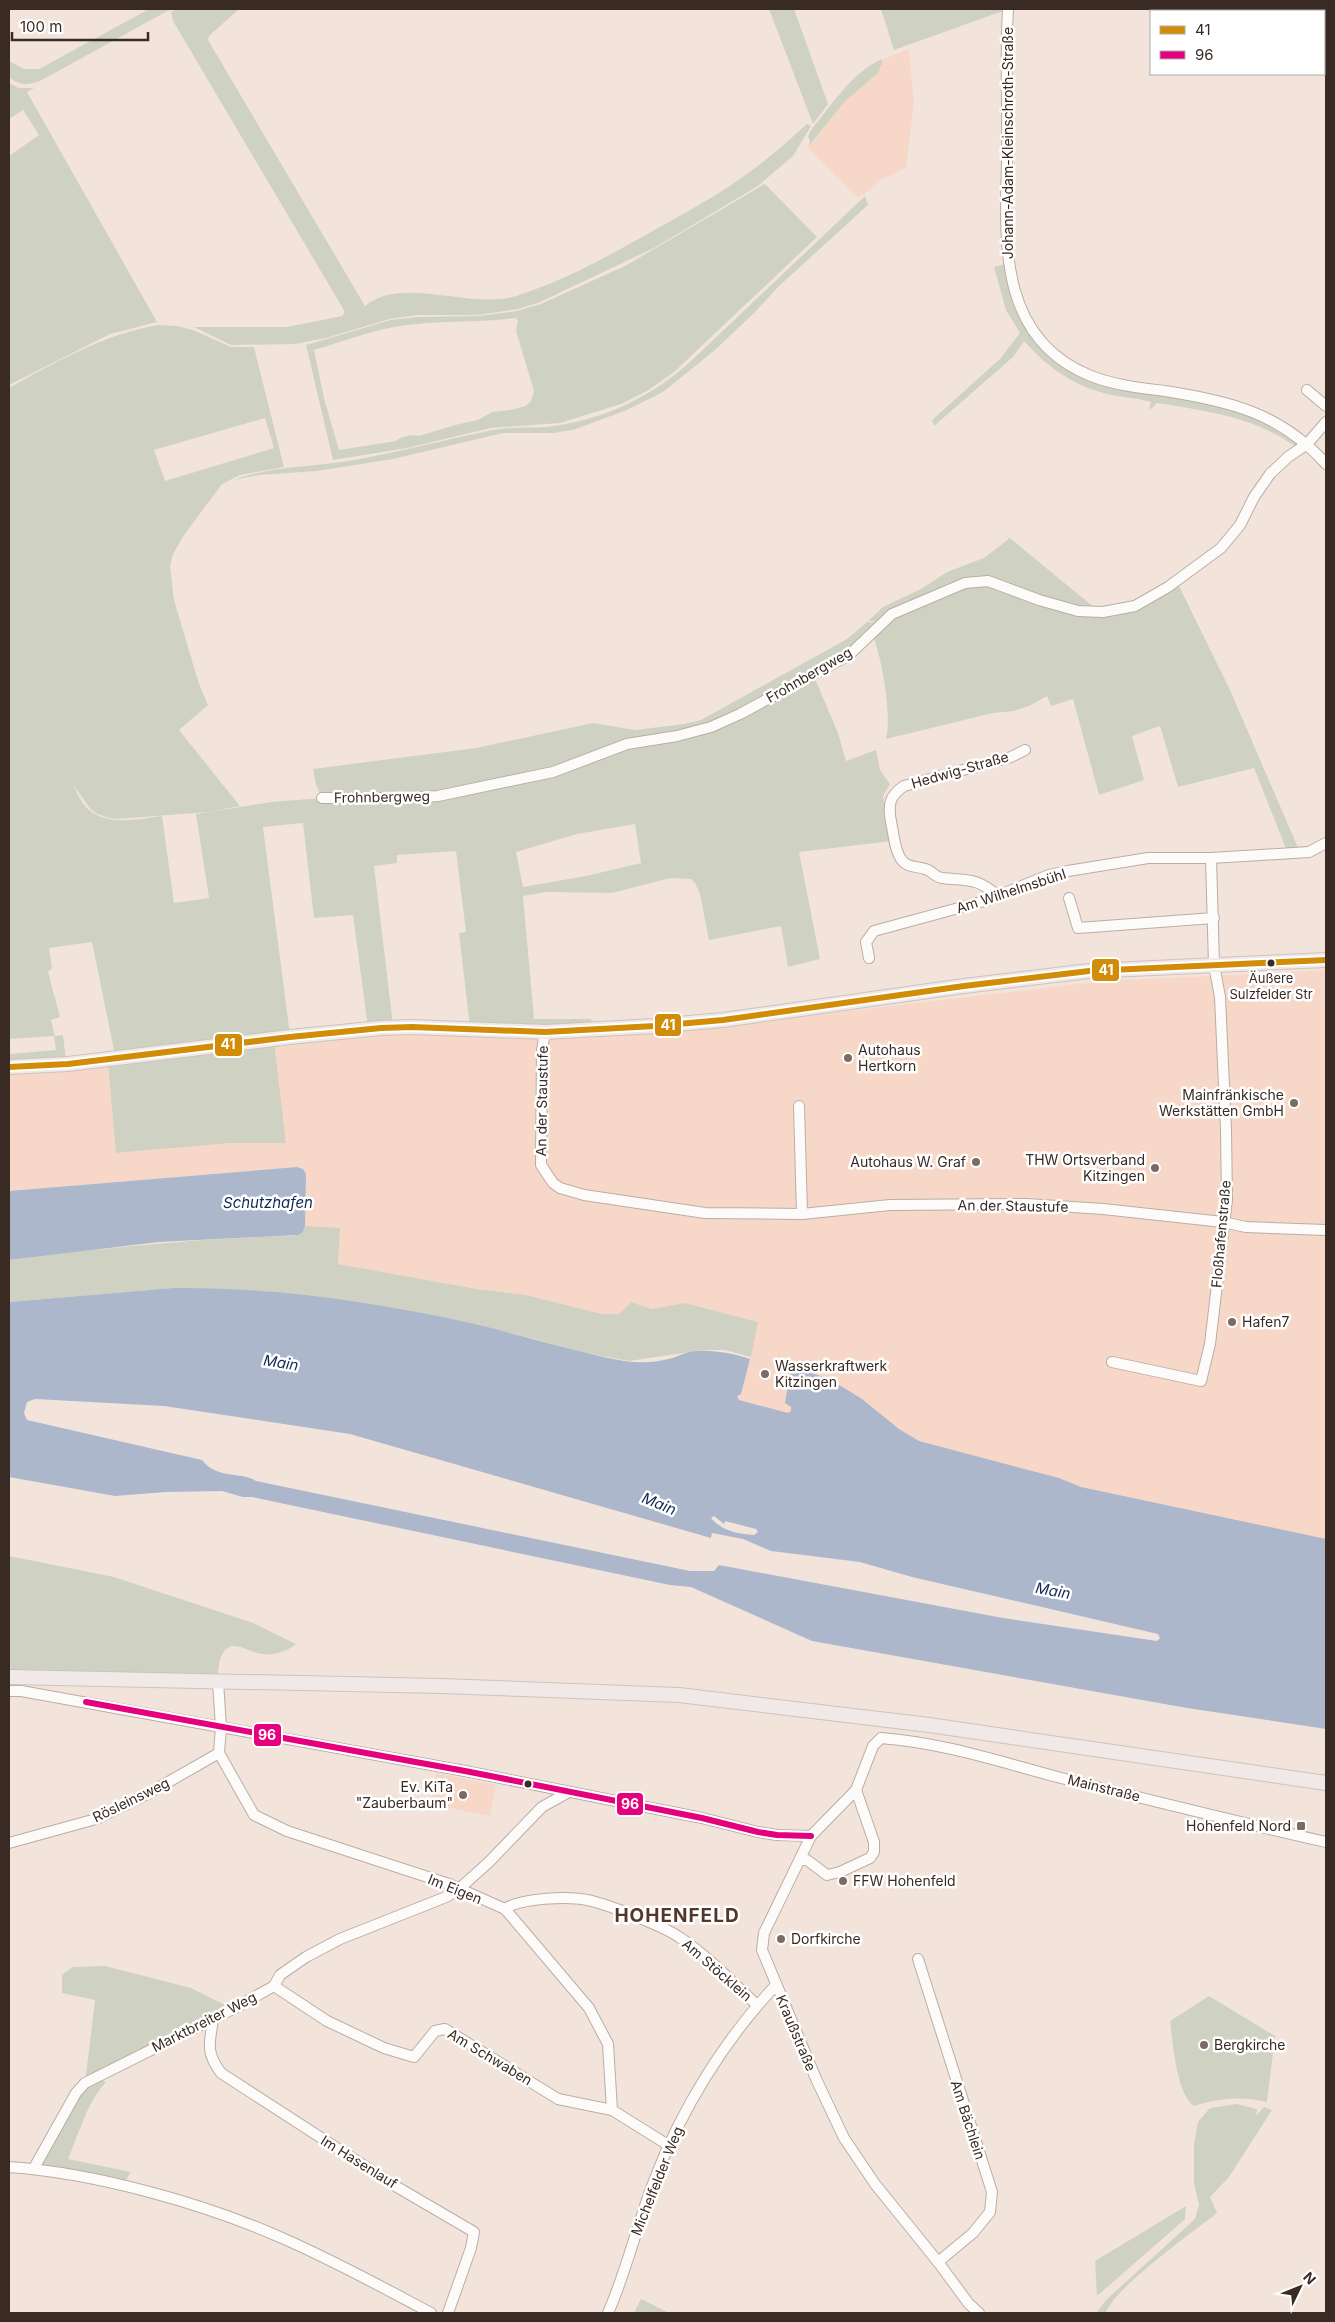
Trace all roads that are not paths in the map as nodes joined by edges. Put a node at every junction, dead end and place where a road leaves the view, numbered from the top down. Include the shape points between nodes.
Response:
1 (1008, 9) edge
2 (1307, 390) dead end
3 (1326, 406) edge
4 (1326, 422) edge
5 (1307, 444) junction
6 (1326, 464) edge
7 (1025, 750) dead end
8 (322, 798) dead end
9 (1326, 843) edge
10 (1211, 858) junction
11 (998, 896) junction
12 (1070, 898) dead end
13 (1214, 918) junction
14 (868, 958) dead end
15 (1326, 960) edge
16 (1214, 966) junction
17 (545, 1032) junction
18 (9, 1068) edge
19 (799, 1106) dead end
20 (802, 1214) junction
21 (1224, 1222) junction
22 (1326, 1230) edge
23 (1112, 1362) dead end
24 (9, 1677) edge
25 (218, 1682) junction
26 (9, 1690) edge
27 (221, 1727) junction
28 (881, 1738) joint
29 (219, 1753) junction
30 (1326, 1783) edge
31 (856, 1790) junction
32 (570, 1792) junction
33 (811, 1836) junction
34 (1326, 1842) edge
35 (9, 1843) edge
36 (801, 1860) junction
37 (459, 1889) junction
38 (505, 1909) junction
39 (918, 1959) dead end
40 (776, 1985) junction
41 (274, 1986) junction
42 (757, 2005) junction
43 (213, 2020) junction
44 (612, 2110) junction
45 (668, 2145) junction
46 (9, 2167) edge
47 (34, 2168) junction
48 (938, 2262) junction
49 (431, 2313) edge
50 (448, 2313) edge
51 (608, 2313) edge
52 (979, 2313) edge

1 - 5 street, Johann-Adam-Kleinschroth-Straße via 1008,263 1015,295 1031,328 1050,350 1091,376 1230,403 1278,423
2 - 3 street
4 - 5 street, Frohnbergweg
5 - 6 street, Johann-Adam-Kleinschroth-Straße
5 - 8 street, Frohnbergweg via 1270,474 1240,524 1221,548 1162,591 1134,606 1103,612 1078,611 988,582 966,582 892,614 849,655 711,727 628,744 553,772 438,796
7 - 11 street, Hedwig-Straße via 1011,757 904,786 890,799 897,852 908,866 924,869 940,878 971,879 985,884
9 - 10 street, Am Wilhelmsbühl via 1309,852
10 - 11 street, Am Wilhelmsbühl via 1148,858 1068,871 1049,875
10 - 13 street, Floßhafenstraße
11 - 14 street, Am Wilhelmsbühl via 874,932 866,942
12 - 13 street via 1078,928
13 - 16 street, Floßhafenstraße
15 - 16 main road
16 - 17 main road via 1089,971 723,1020
16 - 21 street, Floßhafenstraße via 1220,997 1226,1130 1227,1200
17 - 18 main road via 412,1027
17 - 20 street, An der Staustufe via 540,1156 544,1172 560,1188 658,1208 705,1213
19 - 20 street
20 - 21 street, An der Staustufe via 883,1206 1027,1204
21 - 22 street, An der Staustufe via 1246,1227
21 - 23 street, Floßhafenstraße via 1210,1344 1201,1381
24 - 25 main road
25 - 27 street
25 - 30 main road via 679,1694 929,1725
26 - 27 street
27 - 29 street
27 - 32 street
28 - 31 street, Kraußstraße via 873,1746
28 - 34 street, Mainstraße via 911,1740 972,1752 1077,1782
29 - 35 street, Rösleinsweg via 96,1819
29 - 37 street, Im Eigen via 254,1815 286,1832
31 - 33 street, Kraußstraße
31 - 36 street via 874,1842 870,1858 827,1875 807,1860
32 - 33 street via 758,1832
32 - 37 street, Marktbreiter Weg via 542,1807
33 - 36 street, Kraußstraße
36 - 40 street, Kraußstraße via 764,1933 762,1950
37 - 38 street, Im Eigen
37 - 41 street, Marktbreiter Weg via 340,1939 280,1975
38 - 42 street, Am Stöcklein via 531,1899 587,1900 621,1911 678,1936
38 - 44 street, Im Eigen via 589,2008 604,2036 608,2044
39 - 48 street, Am Bächlein via 992,2192 990,2212 972,2233
40 - 42 street, Michelfelder Weg
40 - 48 street, Kraußstraße via 844,2138 875,2184
41 - 43 street, Marktbreiter Weg
41 - 44 street, Am Schwaben via 327,2021 384,2048 414,2057 435,2031 444,2029 558,2099
42 - 45 street, Michelfelder Weg via 692,2099
43 - 47 street, Marktbreiter Weg via 85,2083
43 - 50 street, Im Hasenlauf via 209,2042 211,2060 221,2073 474,2232
44 - 45 street
45 - 51 street, Michelfelder Weg
46 - 47 street
47 - 49 street via 143,2191 228,2217 331,2261
48 - 52 street, Kraußstraße via 968,2304

